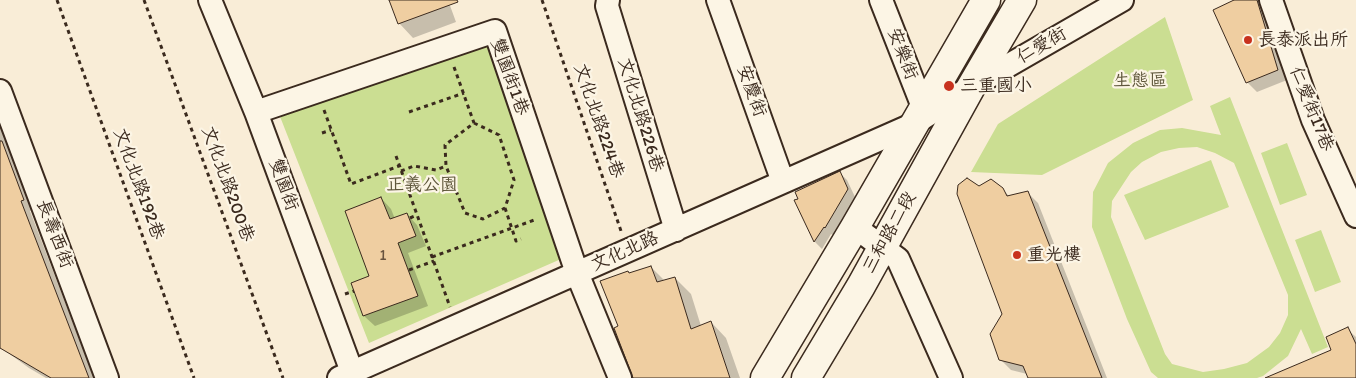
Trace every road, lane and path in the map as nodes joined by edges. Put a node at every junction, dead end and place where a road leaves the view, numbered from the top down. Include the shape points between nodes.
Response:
1 (57, 0) edge
2 (144, 0) edge
3 (210, 0) edge
4 (542, 0) edge
5 (608, 0) edge
6 (718, 0) edge
7 (881, 0) edge
8 (986, 0) edge
9 (1022, 0) edge
10 (1122, 0) edge
11 (1271, 0) edge
12 (447, 48) junction
13 (464, 78) dead end
14 (459, 80) junction
15 (971, 87) junction
16 (0, 91) edge
17 (318, 92) junction
18 (464, 93) junction
19 (256, 112) junction
20 (409, 112) dead end
21 (918, 116) junction
22 (474, 123) junction
23 (332, 130) junction
24 (322, 133) dead end
25 (396, 156) dead end
26 (399, 166) junction
27 (446, 166) junction
28 (401, 171) junction
29 (783, 182) junction
30 (505, 208) junction
31 (556, 212) junction
32 (417, 215) junction
33 (1356, 216) edge
34 (410, 218) dead end
35 (855, 227) junction
36 (512, 228) junction
37 (676, 230) junction
38 (522, 239) dead end
39 (882, 247) junction
40 (628, 251) junction
41 (433, 259) junction
42 (409, 270) dead end
43 (577, 273) junction
44 (457, 326) junction
45 (386, 369) edge
46 (345, 375) edge
47 (107, 378) edge
48 (194, 378) edge
49 (284, 378) edge
50 (620, 378) edge
51 (765, 378) edge
52 (806, 378) edge
53 (951, 378) edge

1 - 48 path, 文化北路192巷
2 - 49 path, 文化北路200巷
3 - 19 street, 雙園街
4 - 40 path, 文化北路224巷
5 - 37 street, 文化北路226巷 via 607,6
6 - 29 street, 安慶街
7 - 21 street, 安樂街
8 - 21 main road, 三和路二段
9 - 15 main road, 三和路二段
10 - 15 street, 仁愛街
11 - 33 street, 仁愛街17巷 via 1313,120
12 - 14 path
12 - 17 street, 雙園街1巷
12 - 31 street, 雙園街1巷 via 495,31
13 - 14 path
14 - 18 path
15 - 21 street, 仁愛街
15 - 39 main road, 三和路二段
16 - 47 street, 長壽西街
17 - 19 street, 雙園街1巷
17 - 23 path
18 - 20 path
18 - 22 path
19 - 46 street, 雙園街
21 - 29 street, 文化北路
21 - 35 main road, 三和路二段
22 - 27 path via 445,145
22 - 30 path via 499,135 514,180
23 - 24 path
23 - 26 path via 351,184
25 - 26 path
26 - 28 path
27 - 28 path via 436,170 414,166
27 - 30 path via 464,213 483,218
28 - 32 path
29 - 37 street, 文化北路
30 - 36 path
31 - 36 path
31 - 43 street, 雙園街1巷
32 - 34 path
32 - 41 path
35 - 39 street
35 - 51 main road, 三和路二段
36 - 38 path via 516,241
36 - 41 path
37 - 40 street, 文化北路
39 - 52 main road, 三和路二段
39 - 53 street via 898,259
40 - 43 street, 文化北路
41 - 42 path
41 - 44 path
43 - 44 street, 文化北路
43 - 50 street, 雙園街1巷
44 - 45 street, 文化北路
45 - 46 street, 文化北路

